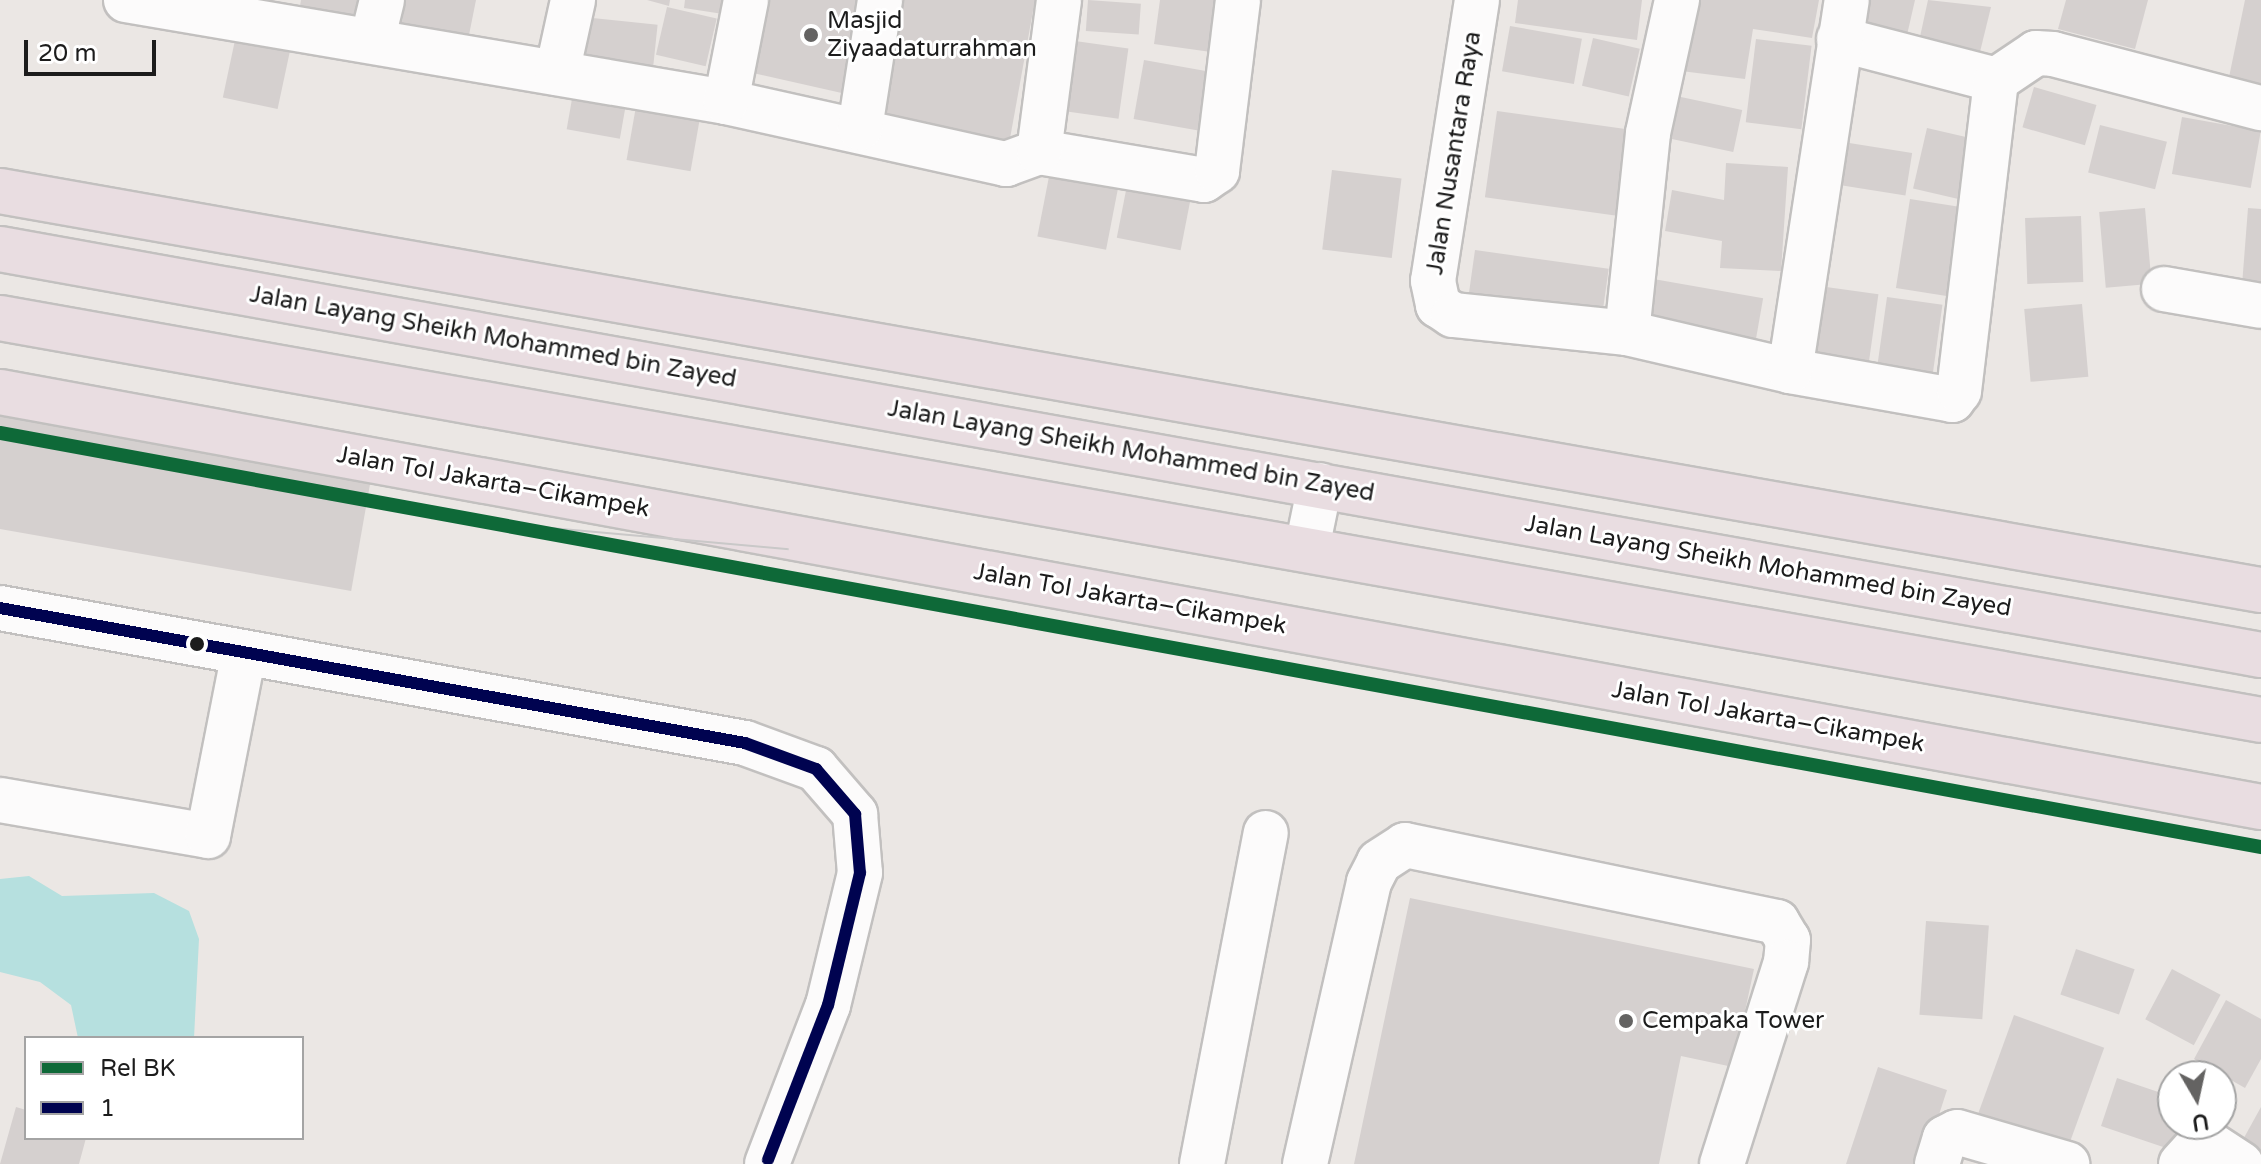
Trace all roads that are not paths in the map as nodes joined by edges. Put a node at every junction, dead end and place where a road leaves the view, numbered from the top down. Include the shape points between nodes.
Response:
1 (126, 0) edge
2 (573, 0) edge
3 (746, 0) edge
4 (880, 0) edge
5 (1059, 0) edge
6 (1238, 0) edge
7 (1477, 0) edge
8 (1677, 0) edge
9 (211, 7) edge
10 (1843, 20) edge
11 (377, 21) edge
12 (557, 73) junction
13 (1996, 80) junction
14 (726, 102) junction
15 (2261, 108) edge
16 (860, 128) junction
17 (1039, 152) junction
18 (0, 191) edge
19 (0, 249) edge
20 (2164, 289) dead end
21 (2261, 306) edge
22 (0, 318) edge
23 (1627, 333) junction
24 (1790, 371) junction
25 (0, 392) edge
26 (1320, 485) junction
27 (1307, 548) junction
28 (2261, 590) edge
29 (0, 608) edge
30 (244, 652) junction
31 (2261, 655) edge
32 (2261, 720) edge
33 (0, 800) edge
34 (2261, 807) edge
35 (1266, 833) dead end
36 (773, 1163) edge
37 (1202, 1164) edge
38 (1305, 1164) edge
39 (1722, 1164) edge
40 (1937, 1164) edge
41 (2067, 1164) edge
42 (2181, 1164) edge
43 (2241, 1164) edge

1 - 9 street
2 - 12 street
3 - 14 street
4 - 16 street
5 - 17 street
6 - 17 street via 1217,171 1204,180
7 - 23 street, Jalan Nusantara Raya via 1433,281 1438,305 1453,315
8 - 23 street via 1648,133
9 - 11 street
10 - 13 street
10 - 24 street
11 - 12 street
12 - 14 street
13 - 15 street via 2036,53 2053,54
13 - 24 street via 1955,399
14 - 16 street
16 - 17 street via 866,136 1006,164
18 - 28 highway
19 - 26 highway, Jalan Layang Sheikh Mohammed bin Zayed
20 - 21 street
22 - 27 highway
23 - 24 street
25 - 34 highway, Jalan Tol Jakarta–Cikampek
26 - 27 street
26 - 31 highway, Jalan Layang Sheikh Mohammed bin Zayed
27 - 32 highway
29 - 30 street
30 - 33 street via 208,836
30 - 36 street via 745,743 816,769 855,814 860,873 828,1005
35 - 37 street
38 - 39 street via 1369,882 1391,851 1405,845 1777,922 1788,940 1786,962
40 - 41 street via 1945,1138 1957,1132
42 - 43 street via 2198,1145 2210,1144

